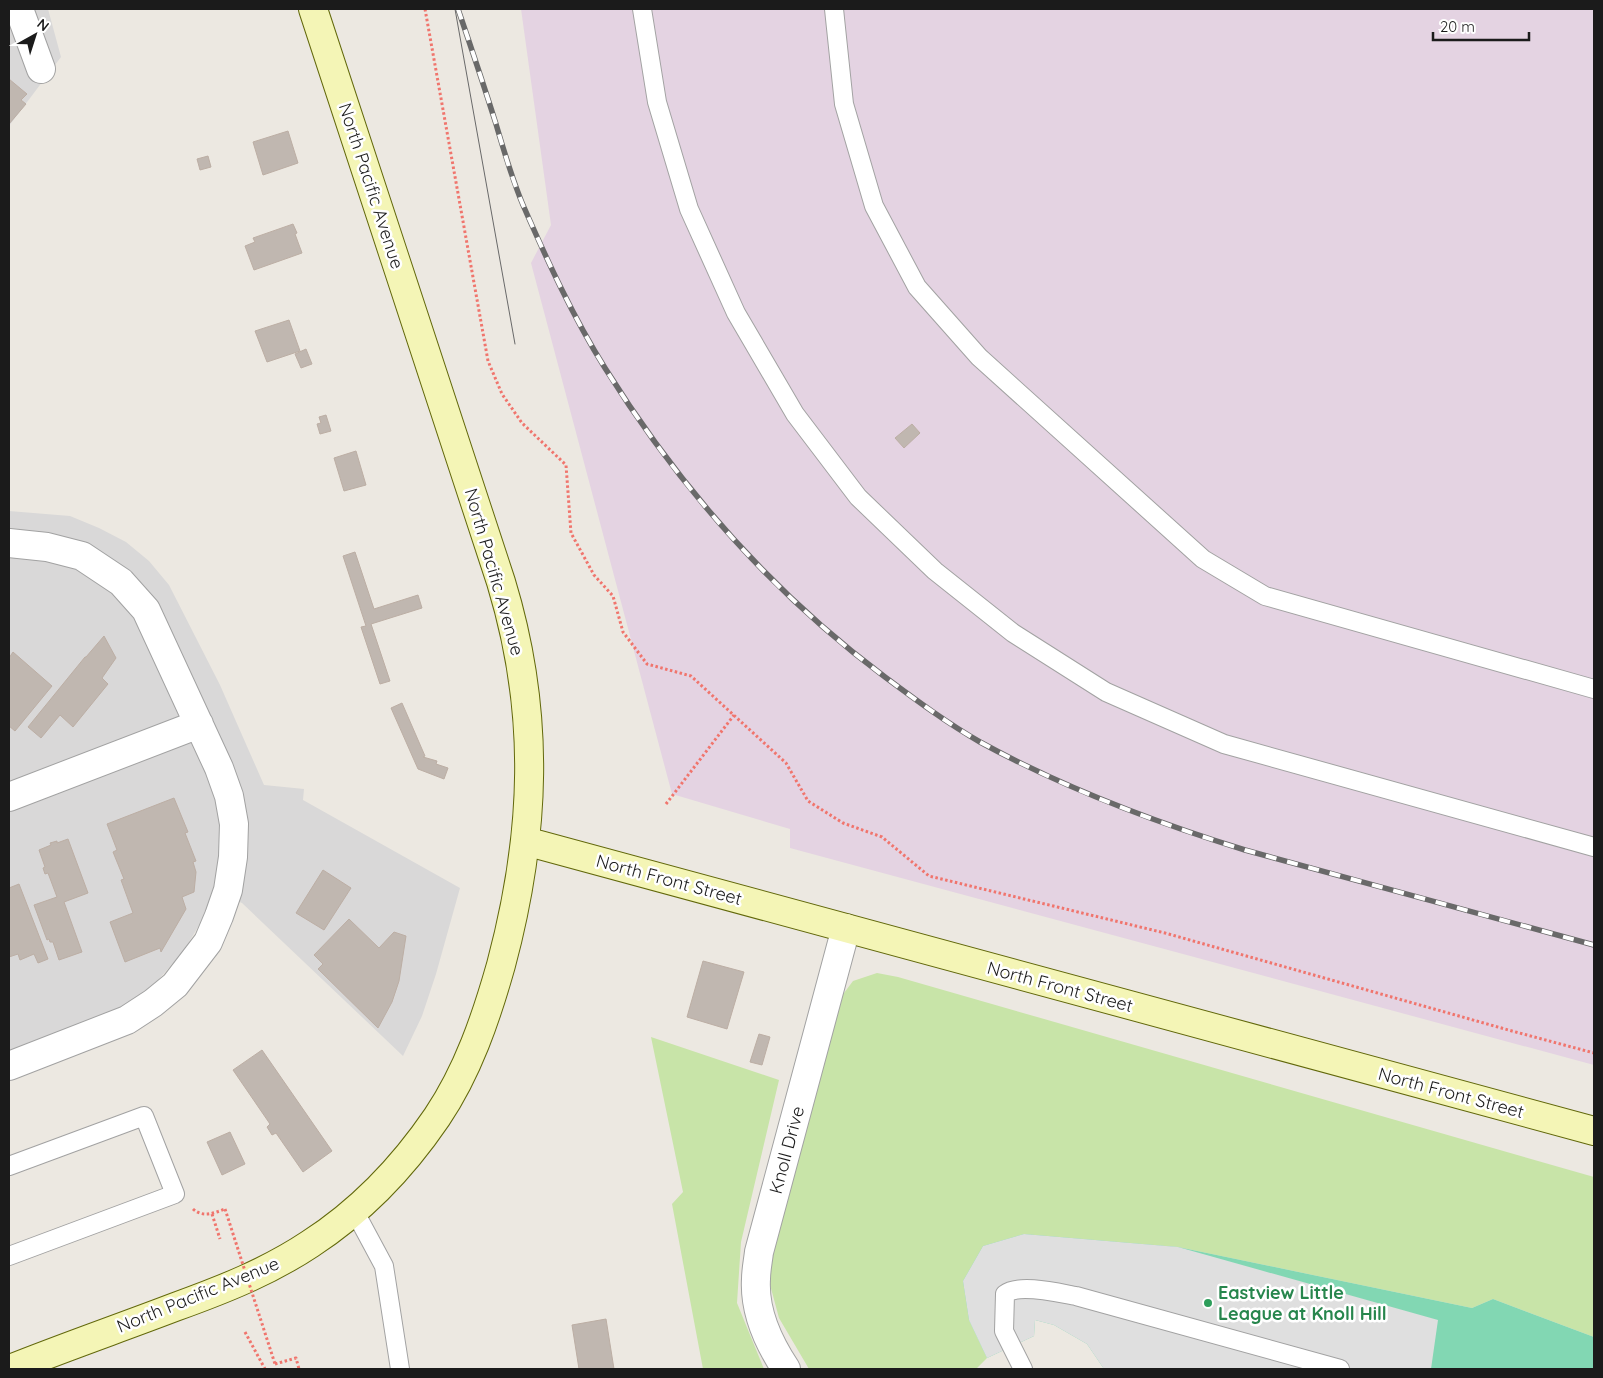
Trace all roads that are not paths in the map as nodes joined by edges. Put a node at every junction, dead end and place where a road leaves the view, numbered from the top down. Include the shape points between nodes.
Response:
1 (19, 9) edge
2 (313, 9) edge
3 (642, 9) edge
4 (834, 9) edge
5 (41, 69) dead end
6 (9, 543) edge
7 (1594, 689) edge
8 (199, 724) junction
9 (9, 797) edge
10 (525, 841) junction
11 (1594, 846) edge
12 (846, 928) junction
13 (9, 1066) edge
14 (1594, 1132) edge
15 (9, 1166) edge
16 (355, 1212) junction
17 (9, 1256) edge
18 (10, 1369) edge
19 (400, 1369) edge
20 (786, 1369) edge
21 (1023, 1369) edge
22 (1340, 1369) edge

1 - 5 street
2 - 10 main road, North Pacific Avenue via 510,610 522,668 529,727
3 - 11 lane via 657,102 689,209 736,314 795,414 858,497 935,571 1013,633 1106,692 1224,744
4 - 7 lane via 844,104 874,206 917,287 979,357 1203,559 1265,596
6 - 8 street via 47,547 82,556 121,582 146,610
8 - 9 street
8 - 13 street via 220,768 234,824 234,857 228,890 208,942 175,985 127,1020
10 - 12 main road, North Front Street
10 - 16 main road, North Pacific Avenue via 506,946 473,1051 456,1085 416,1146
12 - 14 main road, North Front Street
12 - 20 street, Knoll Drive via 759,1252 756,1280 759,1316 773,1350
15 - 17 lane via 144,1116 175,1194
16 - 18 main road, North Pacific Avenue via 309,1245 240,1282
16 - 19 lane via 384,1266
21 - 22 lane via 1004,1331 1005,1294 1022,1290 1076,1296

